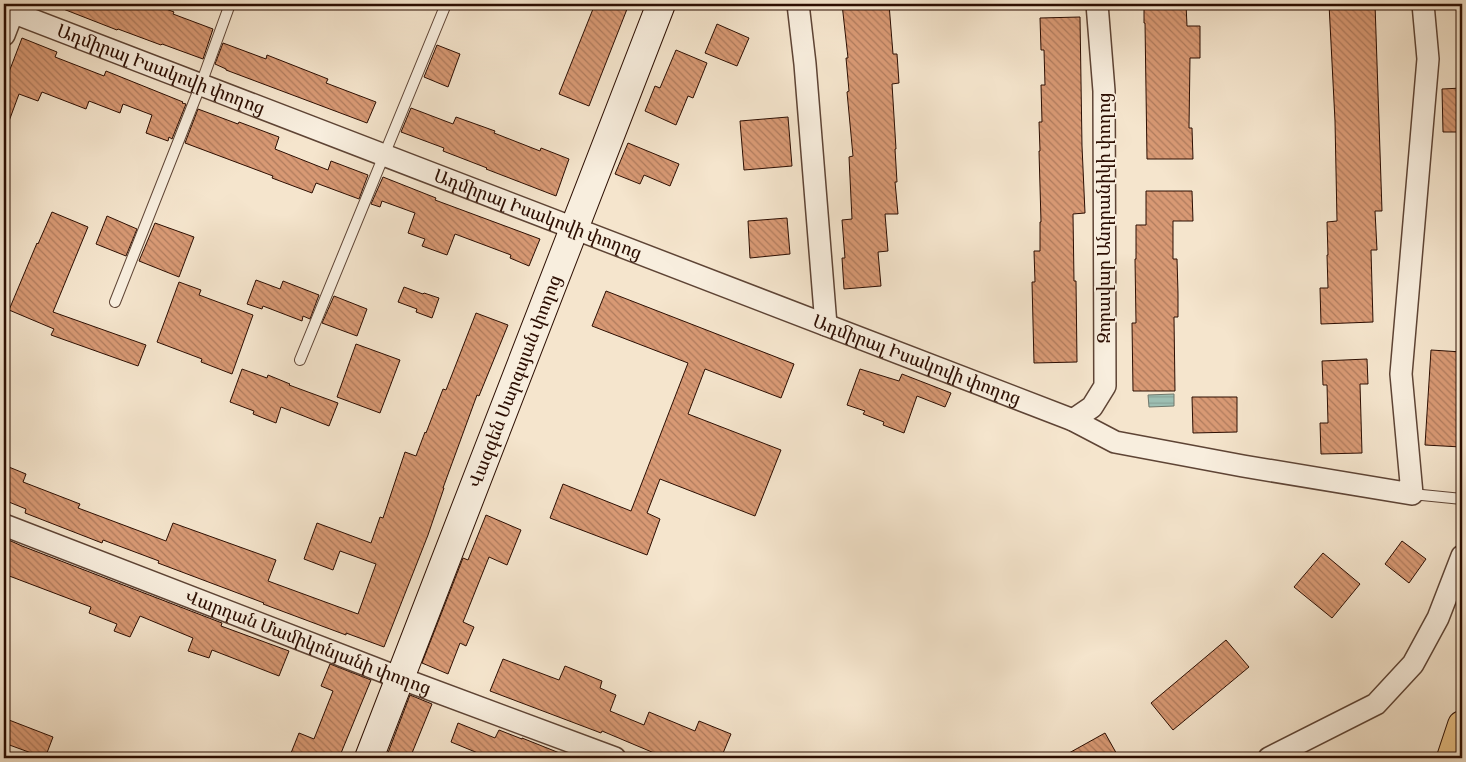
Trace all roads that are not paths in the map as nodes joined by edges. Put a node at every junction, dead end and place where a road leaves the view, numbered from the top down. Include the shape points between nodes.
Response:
1 (230, 4) edge
2 (446, 4) edge
3 (662, 4) edge
4 (798, 4) edge
5 (1097, 4) edge
6 (1423, 4) edge
7 (11, 8) edge
8 (4, 35) edge
9 (201, 84) junction
10 (385, 154) junction
11 (574, 228) junction
12 (115, 302) dead end
13 (826, 325) junction
14 (300, 360) dead end
15 (1074, 420) junction
16 (1412, 494) junction
17 (1462, 499) edge
18 (4, 525) edge
19 (1462, 556) edge
20 (400, 678) junction
21 (1462, 725) edge
22 (369, 758) edge
23 (615, 758) edge
24 (1269, 758) edge
25 (1452, 758) edge

1 - 9 lane
2 - 10 lane
3 - 11 street, Վազգեն Սարգսյան փողոց
4 - 13 street
5 - 15 street, Զորավար Անդրանիկի փողոց via 1104,91 1105,386 1092,407
6 - 16 street via 1428,59 1401,374
7 - 8 street
7 - 9 street, Ադմիրալ Իսակովի փողոց
9 - 10 street, Ադմիրալ Իսակովի փողոց
9 - 12 lane
10 - 11 street, Ադմիրալ Իսակովի փողոց
10 - 14 lane
11 - 13 street, Ադմիրալ Իսակովի փողոց
11 - 20 street, Վազգեն Սարգսյան փողոց
13 - 15 street, Ադմիրալ Իսակովի փողոց
15 - 16 street, Ադմիրալ Իսակովի փողոց via 1115,442
16 - 17 lane
18 - 20 street, Վարդան Մամիկոնյանի փողոց
19 - 24 street via 1438,618 1413,664 1376,704
20 - 22 street, Վազգեն Սարգսյան փողոց
20 - 23 street, Վարդան Մամիկոնյանի փողոց
21 - 25 highway

